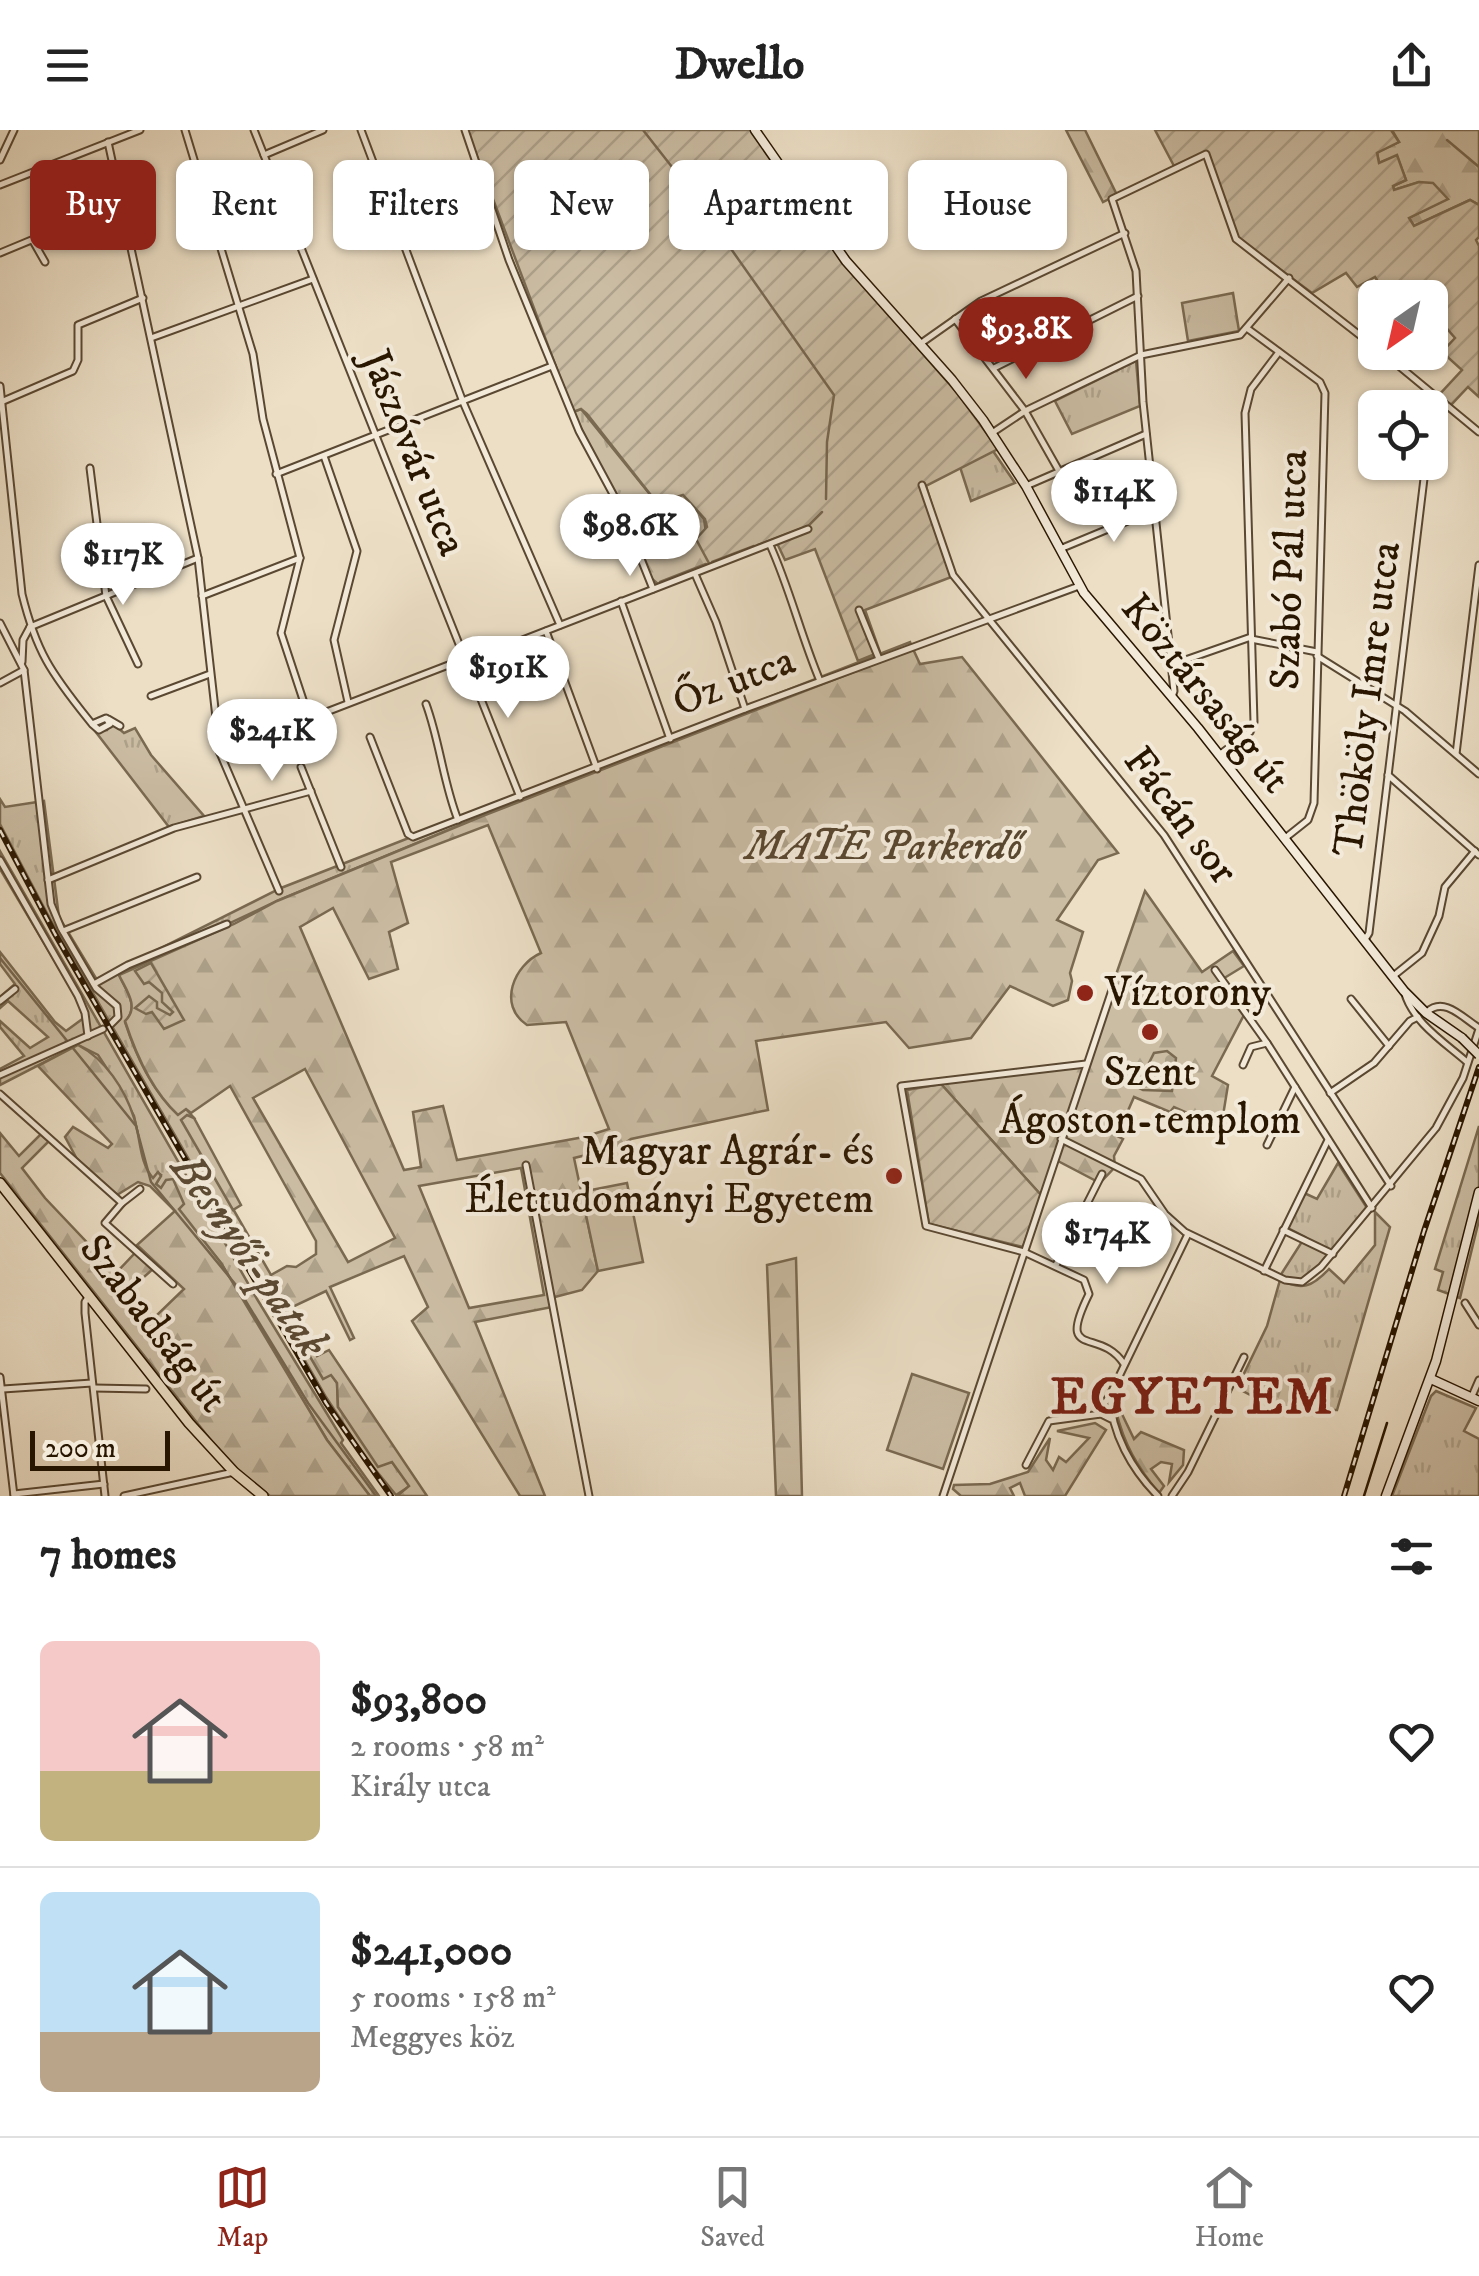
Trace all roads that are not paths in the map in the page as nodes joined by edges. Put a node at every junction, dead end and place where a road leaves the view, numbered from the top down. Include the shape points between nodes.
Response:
1 (14, 130) edge
2 (140, 130) edge
3 (185, 130) edge
4 (254, 130) edge
5 (324, 130) edge
6 (361, 130) edge
7 (465, 130) edge
8 (755, 130) edge
9 (108, 142) junction
10 (264, 155) junction
11 (0, 160) edge
12 (0, 184) edge
13 (1125, 233) junction
14 (30, 243) edge
15 (38, 250) edge
16 (0, 253) edge
17 (45, 262) dead end
18 (1288, 278) junction
19 (313, 279) junction
20 (1138, 296) junction
21 (143, 298) junction
22 (240, 306) junction
23 (955, 319) junction
24 (1248, 329) junction
25 (1358, 334) edge
26 (151, 338) junction
27 (920, 344) junction
28 (1279, 352) junction
29 (1141, 355) junction
30 (552, 366) junction
31 (994, 368) junction
32 (1404, 370) edge
33 (0, 386) edge
34 (1427, 390) edge
35 (2, 402) edge
36 (463, 402) junction
37 (1448, 407) edge
38 (1025, 411) junction
39 (1479, 432) edge
40 (992, 433) junction
41 (1146, 434) junction
42 (374, 436) junction
43 (324, 456) junction
44 (90, 468) dead end
45 (1059, 470) junction
46 (276, 474) junction
47 (1424, 480) edge
48 (922, 485) dead end
49 (1026, 486) junction
50 (1154, 509) junction
51 (808, 529) dead end
52 (770, 544) junction
53 (1060, 549) junction
54 (198, 558) junction
55 (300, 558) junction
56 (1479, 565) edge
57 (695, 574) junction
58 (1079, 586) junction
59 (653, 589) junction
60 (106, 596) junction
61 (202, 596) junction
62 (621, 601) junction
63 (859, 610) dead end
64 (988, 618) junction
65 (0, 623) edge
66 (560, 624) junction
67 (30, 627) junction
68 (546, 631) junction
69 (1251, 638) junction
70 (1317, 654) junction
71 (879, 659) junction
72 (464, 661) junction
73 (138, 664) dead end
74 (1171, 665) junction
75 (23, 667) junction
76 (210, 674) junction
77 (820, 681) junction
78 (0, 683) edge
79 (152, 696) dead end
80 (1172, 697) junction
81 (348, 702) junction
82 (426, 704) dead end
83 (1398, 707) junction
84 (745, 709) junction
85 (309, 718) junction
86 (120, 726) dead end
87 (370, 737) dead end
88 (670, 738) junction
89 (220, 752) junction
90 (1456, 754) junction
91 (1219, 755) junction
92 (301, 768) dead end
93 (597, 769) junction
94 (1479, 774) edge
95 (1388, 775) junction
96 (311, 791) junction
97 (520, 797) junction
98 (243, 810) junction
99 (458, 820) junction
100 (1284, 838) junction
101 (1477, 853) edge
102 (0, 860) edge
103 (342, 867) dead end
104 (197, 877) dead end
105 (48, 880) junction
106 (279, 891) dead end
107 (226, 924) dead end
108 (62, 932) junction
109 (1364, 942) junction
110 (1215, 970) dead end
111 (1392, 977) junction
112 (94, 984) junction
113 (1114, 984) dead end
114 (15, 989) dead end
115 (1351, 998) dead end
116 (0, 1001) edge
117 (129, 1014) dead end
118 (1422, 1015) junction
119 (118, 1017) junction
120 (111, 1024) dead end
121 (104, 1028) dead end
122 (1479, 1029) edge
123 (88, 1036) junction
124 (1268, 1043) junction
125 (1388, 1046) junction
126 (1479, 1055) edge
127 (1467, 1062) junction
128 (1086, 1064) junction
129 (1243, 1065) dead end
130 (0, 1075) edge
131 (1295, 1087) junction
132 (1330, 1093) junction
133 (0, 1094) edge
134 (1061, 1140) junction
135 (1328, 1140) junction
136 (1266, 1145) dead end
137 (526, 1165) dead end
138 (1102, 1174) dead end
139 (0, 1184) edge
140 (1391, 1186) junction
141 (140, 1189) dead end
142 (1479, 1192) edge
143 (122, 1203) junction
144 (1477, 1206) edge
145 (1372, 1208) junction
146 (1284, 1230) junction
147 (1188, 1234) junction
148 (1024, 1252) junction
149 (1332, 1254) junction
150 (1056, 1265) junction
151 (1264, 1271) junction
152 (173, 1284) dead end
153 (89, 1296) junction
154 (1465, 1303) dead end
155 (1479, 1325) edge
156 (1130, 1352) junction
157 (1116, 1353) junction
158 (1244, 1356) dead end
159 (1124, 1364) junction
160 (0, 1377) edge
161 (1431, 1379) junction
162 (1479, 1380) edge
163 (94, 1385) junction
164 (2, 1389) edge
165 (146, 1389) dead end
166 (1110, 1395) junction
167 (1475, 1399) edge
168 (1098, 1414) junction
169 (1114, 1420) junction
170 (1026, 1465) dead end
171 (234, 1472) junction
172 (104, 1484) junction
173 (14, 1495) edge
174 (106, 1496) edge
175 (124, 1496) edge
176 (263, 1496) edge
177 (589, 1496) edge
178 (943, 1496) edge
179 (1158, 1496) edge
180 (1172, 1496) edge
181 (1386, 1496) edge

1 - 11 street
2 - 9 street
3 - 22 street
4 - 10 street, Jászóvár utca
5 - 10 street
6 - 36 street
7 - 30 street
8 - 27 main road, Köztársaság út via 846,261
9 - 12 street
9 - 21 street
10 - 19 street, Jászóvár utca
13 - 18 street via 1112,199 1206,154 1236,238
13 - 20 street
13 - 23 street
14 - 16 street
15 - 17 street
18 - 24 street
18 - 25 street
19 - 22 street
19 - 42 street, Jászóvár utca
20 - 29 street
20 - 31 street
21 - 26 street
21 - 35 street via 76,328 73,371
22 - 26 street
22 - 46 street
23 - 27 street
23 - 31 street
24 - 28 street, Szabó Pál utca
24 - 29 street
26 - 54 street
27 - 40 main road, Köztársaság út
28 - 69 street via 1246,405
28 - 70 street, Szabó Pál utca via 1326,393
29 - 38 street
29 - 41 street
30 - 36 street
30 - 59 street
31 - 38 street
32 - 34 street
33 - 35 street
35 - 67 street
36 - 42 street
36 - 66 street
37 - 39 street
38 - 40 street
38 - 45 street
40 - 49 main road, Köztársaság út
41 - 45 street
41 - 50 street
42 - 43 street
42 - 72 street, Jászóvár utca
43 - 46 street
43 - 81 street via 356,551 334,640
44 - 60 street
45 - 49 street
46 - 55 street
47 - 83 street, Thököly Imre utca
48 - 64 street, Fácán sor via 953,575
49 - 53 main road, Köztársaság út
50 - 53 street
50 - 74 street
51 - 52 street
52 - 57 street
52 - 77 street
53 - 58 main road, Köztársaság út
54 - 60 street
54 - 61 street
55 - 61 street
55 - 85 street via 282,640
56 - 90 street
57 - 59 street
57 - 84 street
58 - 64 street, Őz utca
58 - 80 main road, Köztársaság út
59 - 62 street
60 - 67 street
60 - 73 street
61 - 76 street
62 - 66 street
62 - 88 street
63 - 71 street
64 - 71 street, Őz utca
64 - 132 street, Fácán sor via 1174,850
65 - 75 street
66 - 68 street
67 - 75 street
67 - 86 street via 92,724 108,719
68 - 72 street
68 - 93 street
69 - 70 street
69 - 74 street
69 - 91 street via 1253,726
70 - 83 street
70 - 100 street, Szabó Pál utca via 1314,804 1308,820
71 - 77 street, Őz utca
72 - 81 street
72 - 97 street, Jászóvár utca
74 - 80 street
75 - 78 street
75 - 105 street
76 - 79 street
76 - 89 street
77 - 84 street, Őz utca
80 - 91 main road, Köztársaság út
81 - 85 street
82 - 99 street
83 - 90 street
83 - 95 street, Thököly Imre utca
84 - 88 street, Őz utca
85 - 89 street
87 - 99 street, Őz utca via 412,838
88 - 93 street, Őz utca
89 - 98 street
90 - 94 street
91 - 100 main road, Köztársaság út
92 - 96 street
93 - 97 street, Őz utca
95 - 101 street
95 - 109 street, Thököly Imre utca
96 - 98 street
96 - 103 street
97 - 99 street, Őz utca
98 - 105 street via 174,828
98 - 106 street
100 - 109 main road, Köztársaság út
101 - 111 street via 1445,888 1422,953
102 - 123 street via 78,996
104 - 108 street
105 - 108 street
107 - 112 street
108 - 112 street
109 - 111 main road, Köztársaság út
110 - 124 street
111 - 118 main road, Köztársaság út
112 - 119 street via 117,1006
113 - 128 street
114 - 116 street
115 - 125 street
117 - 119 street
118 - 122 street via 1441,1004
118 - 125 street
118 - 126 main road, Köztársaság út, bridge
118 - 127 street, Köztársaság út
119 - 120 street
121 - 123 street
122 - 127 street
123 - 130 street
124 - 129 street via 1251,1047
124 - 131 street
125 - 132 street
127 - 140 street via 1444,1116
128 - 134 street
128 - 148 street via 901,1086 926,1226
131 - 135 street
131 - 136 street
132 - 140 street, Fácán sor
133 - 143 street
134 - 147 street via 1141,1179
134 - 148 street
135 - 145 street
135 - 146 street
137 - 177 street
138 - 150 street
139 - 153 main road, Szabadság út
140 - 145 street
141 - 143 street
142 - 144 main road
143 - 152 street via 105,1223
144 - 161 main road
145 - 149 street
146 - 149 street
146 - 151 street
147 - 151 street
147 - 156 street
148 - 150 street
148 - 178 street
149 - 151 street via 1302,1282
150 - 157 street via 1089,1288 1077,1334
153 - 163 street
153 - 171 main road, Szabadság út
154 - 155 street
156 - 157 street
156 - 159 street
157 - 159 street
158 - 180 street
159 - 166 street
160 - 164 street
161 - 167 main road
161 - 181 main road
162 - 167 street
163 - 164 street
163 - 165 street
163 - 172 street
164 - 173 street
166 - 168 street
166 - 169 street
168 - 169 street
168 - 170 street via 1049,1422
169 - 179 street via 1132,1465
171 - 175 street
171 - 176 main road, Szabadság út
172 - 173 street
172 - 174 street

